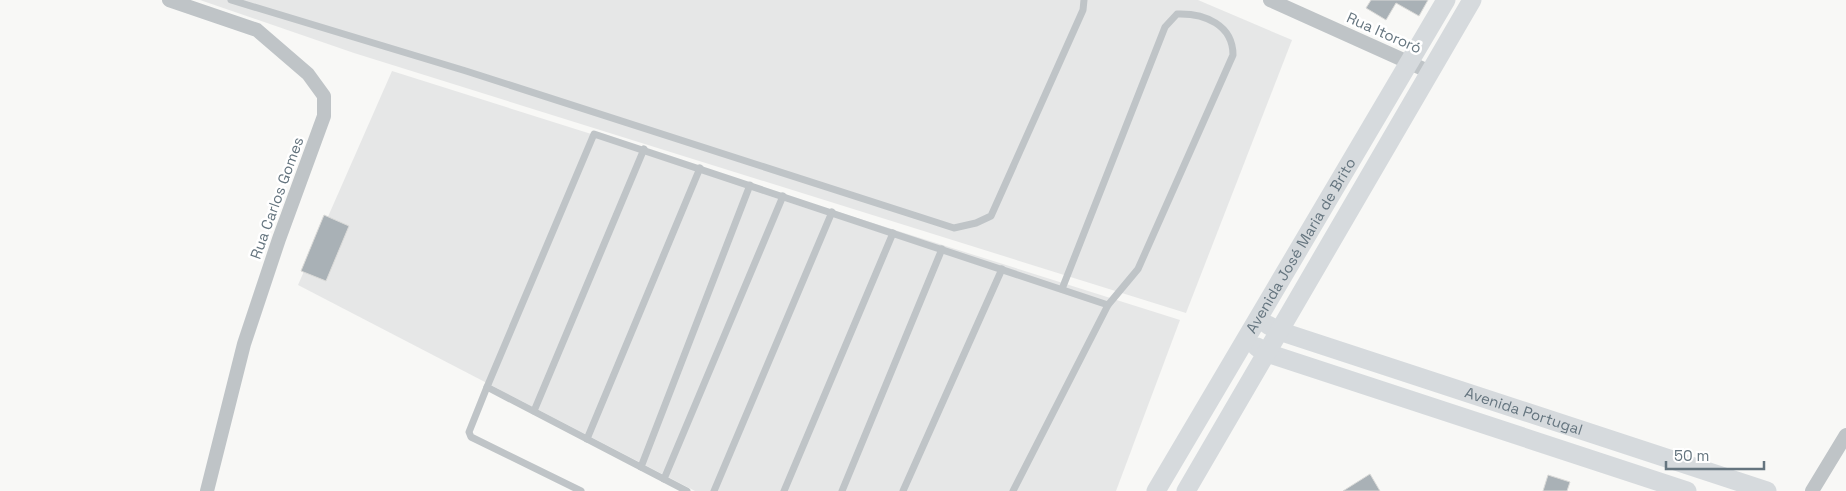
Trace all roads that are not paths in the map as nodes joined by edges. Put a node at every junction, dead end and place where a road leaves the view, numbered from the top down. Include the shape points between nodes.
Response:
1 (169, 0) edge
2 (231, 0) edge
3 (1084, 0) edge
4 (1270, 0) edge
5 (1446, 0) edge
6 (1472, 0) edge
7 (1409, 61) junction
8 (1430, 72) junction
9 (644, 149) junction
10 (700, 168) junction
11 (750, 185) junction
12 (783, 196) junction
13 (832, 212) junction
14 (893, 233) junction
15 (942, 249) junction
16 (1002, 269) junction
17 (1062, 289) junction
18 (1108, 304) junction
19 (1258, 318) junction
20 (1279, 331) junction
21 (1244, 340) junction
22 (1267, 353) junction
23 (487, 387) junction
24 (534, 411) junction
25 (1846, 435) edge
26 (587, 439) junction
27 (640, 467) junction
28 (664, 479) junction
29 (207, 491) edge
30 (580, 491) edge
31 (687, 491) edge
32 (714, 491) edge
33 (784, 491) edge
34 (842, 491) edge
35 (903, 491) edge
36 (1013, 491) edge
37 (1156, 491) edge
38 (1186, 491) edge
39 (1687, 491) edge
40 (1767, 491) edge
41 (1812, 491) edge

1 - 29 street, Rua Carlos Gomes via 257,30 308,74 324,96 324,116 244,344
2 - 3 lane via 466,71 954,228 990,216 1083,10
4 - 7 street, Rua Itororó
5 - 7 main road, Avenida José Maria de Brito
6 - 8 main road, Avenida José Maria de Brito
7 - 8 street, Rua Itororó
7 - 19 main road, Avenida José Maria de Brito
8 - 20 main road, Avenida José Maria de Brito
9 - 10 lane
9 - 23 lane via 594,134
9 - 24 lane
10 - 11 lane
10 - 26 lane
11 - 12 lane
11 - 27 lane
12 - 13 lane
12 - 28 lane
13 - 14 lane
13 - 32 lane
14 - 15 lane
14 - 33 lane
15 - 16 lane
15 - 34 lane
16 - 17 lane
16 - 35 lane
17 - 18 lane
17 - 18 lane via 1165,27 1177,14 1191,14 1224,28 1233,43 1233,55 1138,269
18 - 36 lane
19 - 20 main road, Avenida Portugal
19 - 21 main road, Avenida José Maria de Brito
20 - 22 main road, Avenida José Maria de Brito
20 - 40 main road, Avenida Portugal
21 - 22 main road, Avenida Portugal
21 - 37 main road, Avenida José Maria de Brito
22 - 38 main road, Avenida José Maria de Brito
22 - 39 main road, Avenida Portugal
23 - 24 lane
23 - 30 lane via 471,437
24 - 26 lane
25 - 41 street
26 - 27 lane
27 - 28 lane
28 - 31 lane

